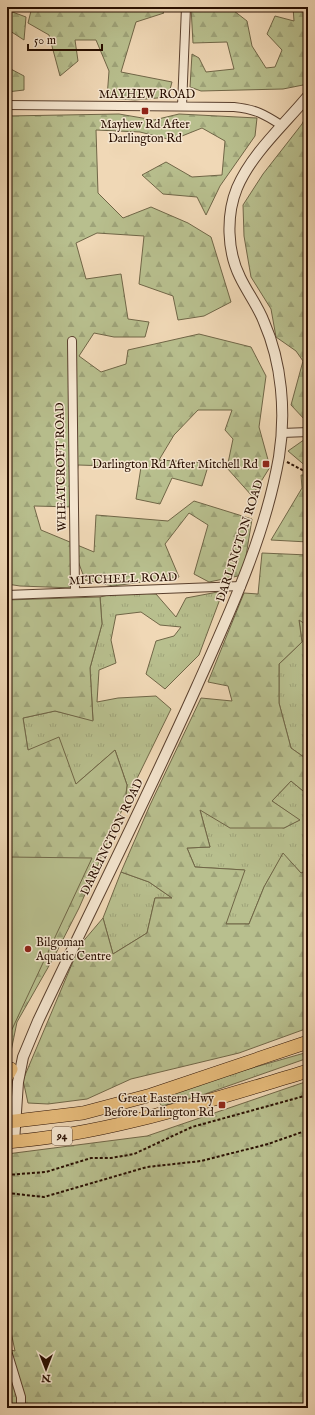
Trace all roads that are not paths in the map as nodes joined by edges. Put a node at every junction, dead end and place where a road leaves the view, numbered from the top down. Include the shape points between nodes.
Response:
1 (186, 7) edge
2 (308, 96) edge
3 (7, 106) edge
4 (182, 106) junction
5 (281, 125) junction
6 (72, 341) dead end
7 (308, 432) edge
8 (282, 433) junction
9 (241, 586) junction
10 (75, 592) junction
11 (7, 594) edge
12 (308, 1042) edge
13 (23, 1057) junction
14 (308, 1071) edge
15 (9, 1073) edge
16 (7, 1082) edge
17 (11, 1121) edge
18 (11, 1142) edge
19 (7, 1351) edge
20 (21, 1408) edge

1 - 4 street
2 - 5 street, DARLINGTON ROAD
3 - 4 street, MAYHEW ROAD
4 - 5 street, MAYHEW ROAD via 252,108
5 - 8 street, DARLINGTON ROAD via 238,185 232,206 230,232 239,275 265,322 277,364
6 - 10 street, WHEATCROFT ROAD
7 - 8 street
8 - 9 street, DARLINGTON ROAD via 270,498
9 - 10 street, MITCHELL ROAD
9 - 13 street, DARLINGTON ROAD via 179,725
10 - 11 street, MITCHELL ROAD
12 - 17 highway, 94 via 151,1096 83,1113
13 - 15 street, DARLINGTON ROAD
13 - 17 street, DARLINGTON ROAD
14 - 18 highway, 94 via 162,1114 46,1139
15 - 16 street, DARLINGTON ROAD
17 - 18 street, DARLINGTON ROAD
19 - 20 street via 21,1397

